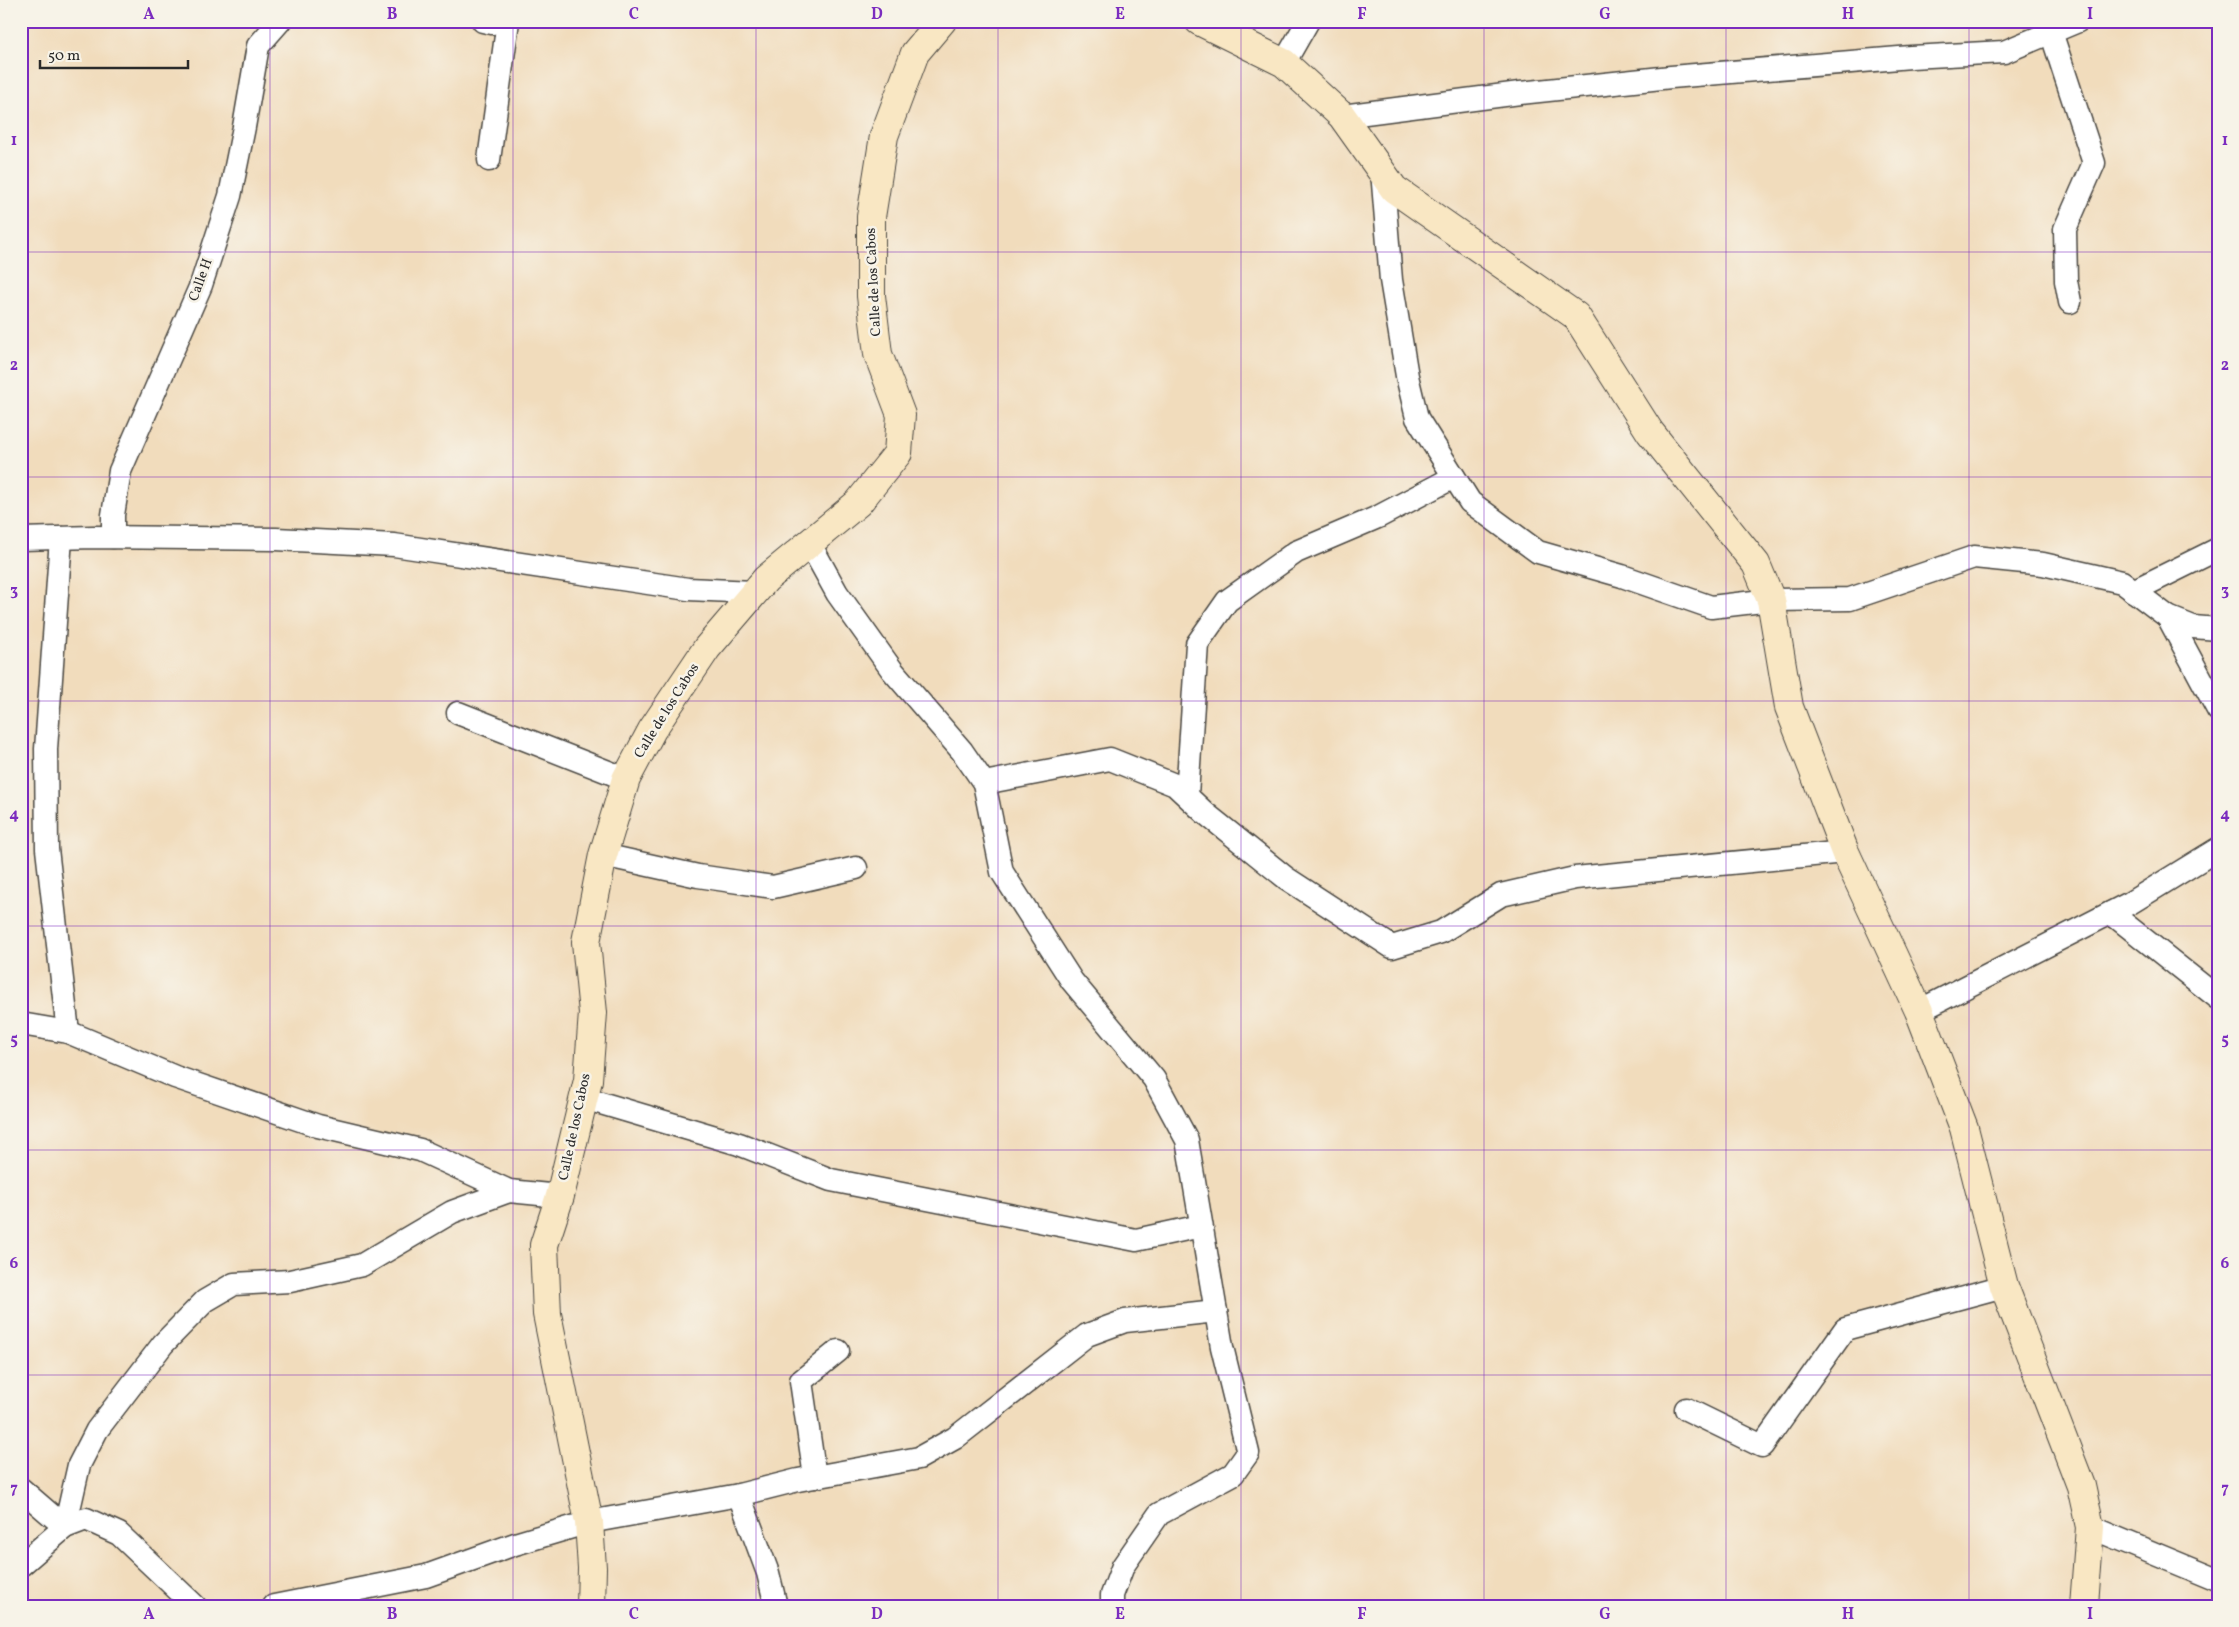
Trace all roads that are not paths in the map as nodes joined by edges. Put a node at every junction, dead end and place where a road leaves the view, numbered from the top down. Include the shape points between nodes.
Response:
1 (280, 21) edge
2 (484, 21) edge
3 (500, 21) edge
4 (508, 21) edge
5 (942, 21) edge
6 (1199, 21) edge
7 (1308, 21) edge
8 (2078, 21) edge
9 (2051, 32) junction
10 (1284, 63) junction
11 (1342, 116) junction
12 (489, 160) dead end
13 (1382, 172) junction
14 (2070, 302) dead end
15 (1454, 476) junction
16 (113, 537) junction
17 (61, 538) junction
18 (21, 539) edge
19 (810, 544) junction
20 (2218, 549) edge
21 (2133, 591) junction
22 (754, 592) junction
23 (1771, 600) junction
24 (2168, 617) junction
25 (2218, 629) edge
26 (2218, 710) edge
27 (458, 713) dead end
28 (626, 779) junction
29 (984, 783) junction
30 (1187, 795) junction
31 (2218, 849) edge
32 (1845, 852) junction
33 (603, 855) junction
34 (856, 868) dead end
35 (2111, 913) junction
36 (2218, 998) edge
37 (1919, 1011) junction
38 (21, 1024) edge
39 (68, 1032) junction
40 (584, 1098) junction
41 (509, 1191) junction
42 (560, 1196) junction
43 (1201, 1226) junction
44 (2004, 1286) junction
45 (1216, 1312) junction
46 (838, 1351) dead end
47 (1686, 1409) dead end
48 (815, 1477) junction
49 (21, 1489) edge
50 (739, 1495) junction
51 (589, 1522) junction
52 (65, 1527) junction
53 (2090, 1527) junction
54 (21, 1565) edge
55 (2218, 1580) edge
56 (194, 1606) edge
57 (274, 1606) edge
58 (591, 1606) edge
59 (776, 1606) edge
60 (1112, 1606) edge
61 (2084, 1606) edge

1 - 16 street, Calle H via 258,46 230,196 201,285 120,471
2 - 3 street
4 - 12 street
5 - 19 street, Calle de los Cabos via 915,53 884,136 871,217 871,296 878,354 901,415 898,454 858,503
6 - 10 street
7 - 10 street
8 - 9 street
9 - 11 street via 2004,52 1671,77
9 - 14 street via 2094,163 2065,229 2066,281
10 - 11 street
11 - 13 street
13 - 15 street via 1391,280 1407,376 1417,418
13 - 23 street via 1394,189 1576,316 1650,432 1756,564
15 - 23 street via 1470,502 1538,552 1622,576 1711,607
15 - 30 street via 1378,517 1296,552 1227,601 1197,644
16 - 17 street
16 - 22 street via 394,544 688,589
17 - 18 street
17 - 39 street via 46,748 46,850
19 - 22 street, Calle de los Cabos
19 - 29 street via 837,593 892,670 962,751
20 - 21 street
21 - 23 street via 2122,582 2043,564 1974,557 1850,599
21 - 24 street
22 - 28 street, Calle de los Cabos via 707,648 652,730
23 - 32 street via 1788,707
24 - 25 street via 2193,627
24 - 26 street
27 - 28 street
28 - 33 street, Calle de los Cabos
29 - 30 street via 1110,760 1176,785
29 - 43 street via 1002,872 1072,981 1154,1079 1187,1140
30 - 32 street via 1286,878 1392,947 1441,932 1501,895 1575,878
31 - 35 street
32 - 37 street
33 - 34 street via 698,876 773,887
33 - 40 street, Calle de los Cabos via 586,942 593,1013
35 - 36 street
35 - 37 street
37 - 44 street via 1964,1128
38 - 39 street
39 - 41 street via 175,1077 318,1126 420,1150
40 - 42 street, Calle de los Cabos
40 - 43 street via 739,1144 840,1182 1136,1240
41 - 42 street
41 - 52 street via 452,1212 362,1265 290,1281 234,1284 206,1301 163,1344 97,1430 79,1466
42 - 51 street, Calle de los Cabos via 544,1245 547,1314
43 - 45 street
44 - 47 street via 1845,1329 1762,1446
44 - 53 street via 2081,1486
45 - 48 street via 1125,1321 1088,1335 955,1438 918,1458
45 - 60 street via 1248,1453 1233,1474 1159,1514 1123,1566 1112,1595
46 - 48 street via 801,1381
48 - 50 street
49 - 52 street
50 - 51 street
50 - 59 street via 768,1574
51 - 57 street via 426,1576
51 - 58 street, Calle de los Cabos
52 - 54 street
52 - 56 street via 86,1519 119,1534
53 - 55 street
53 - 61 street

